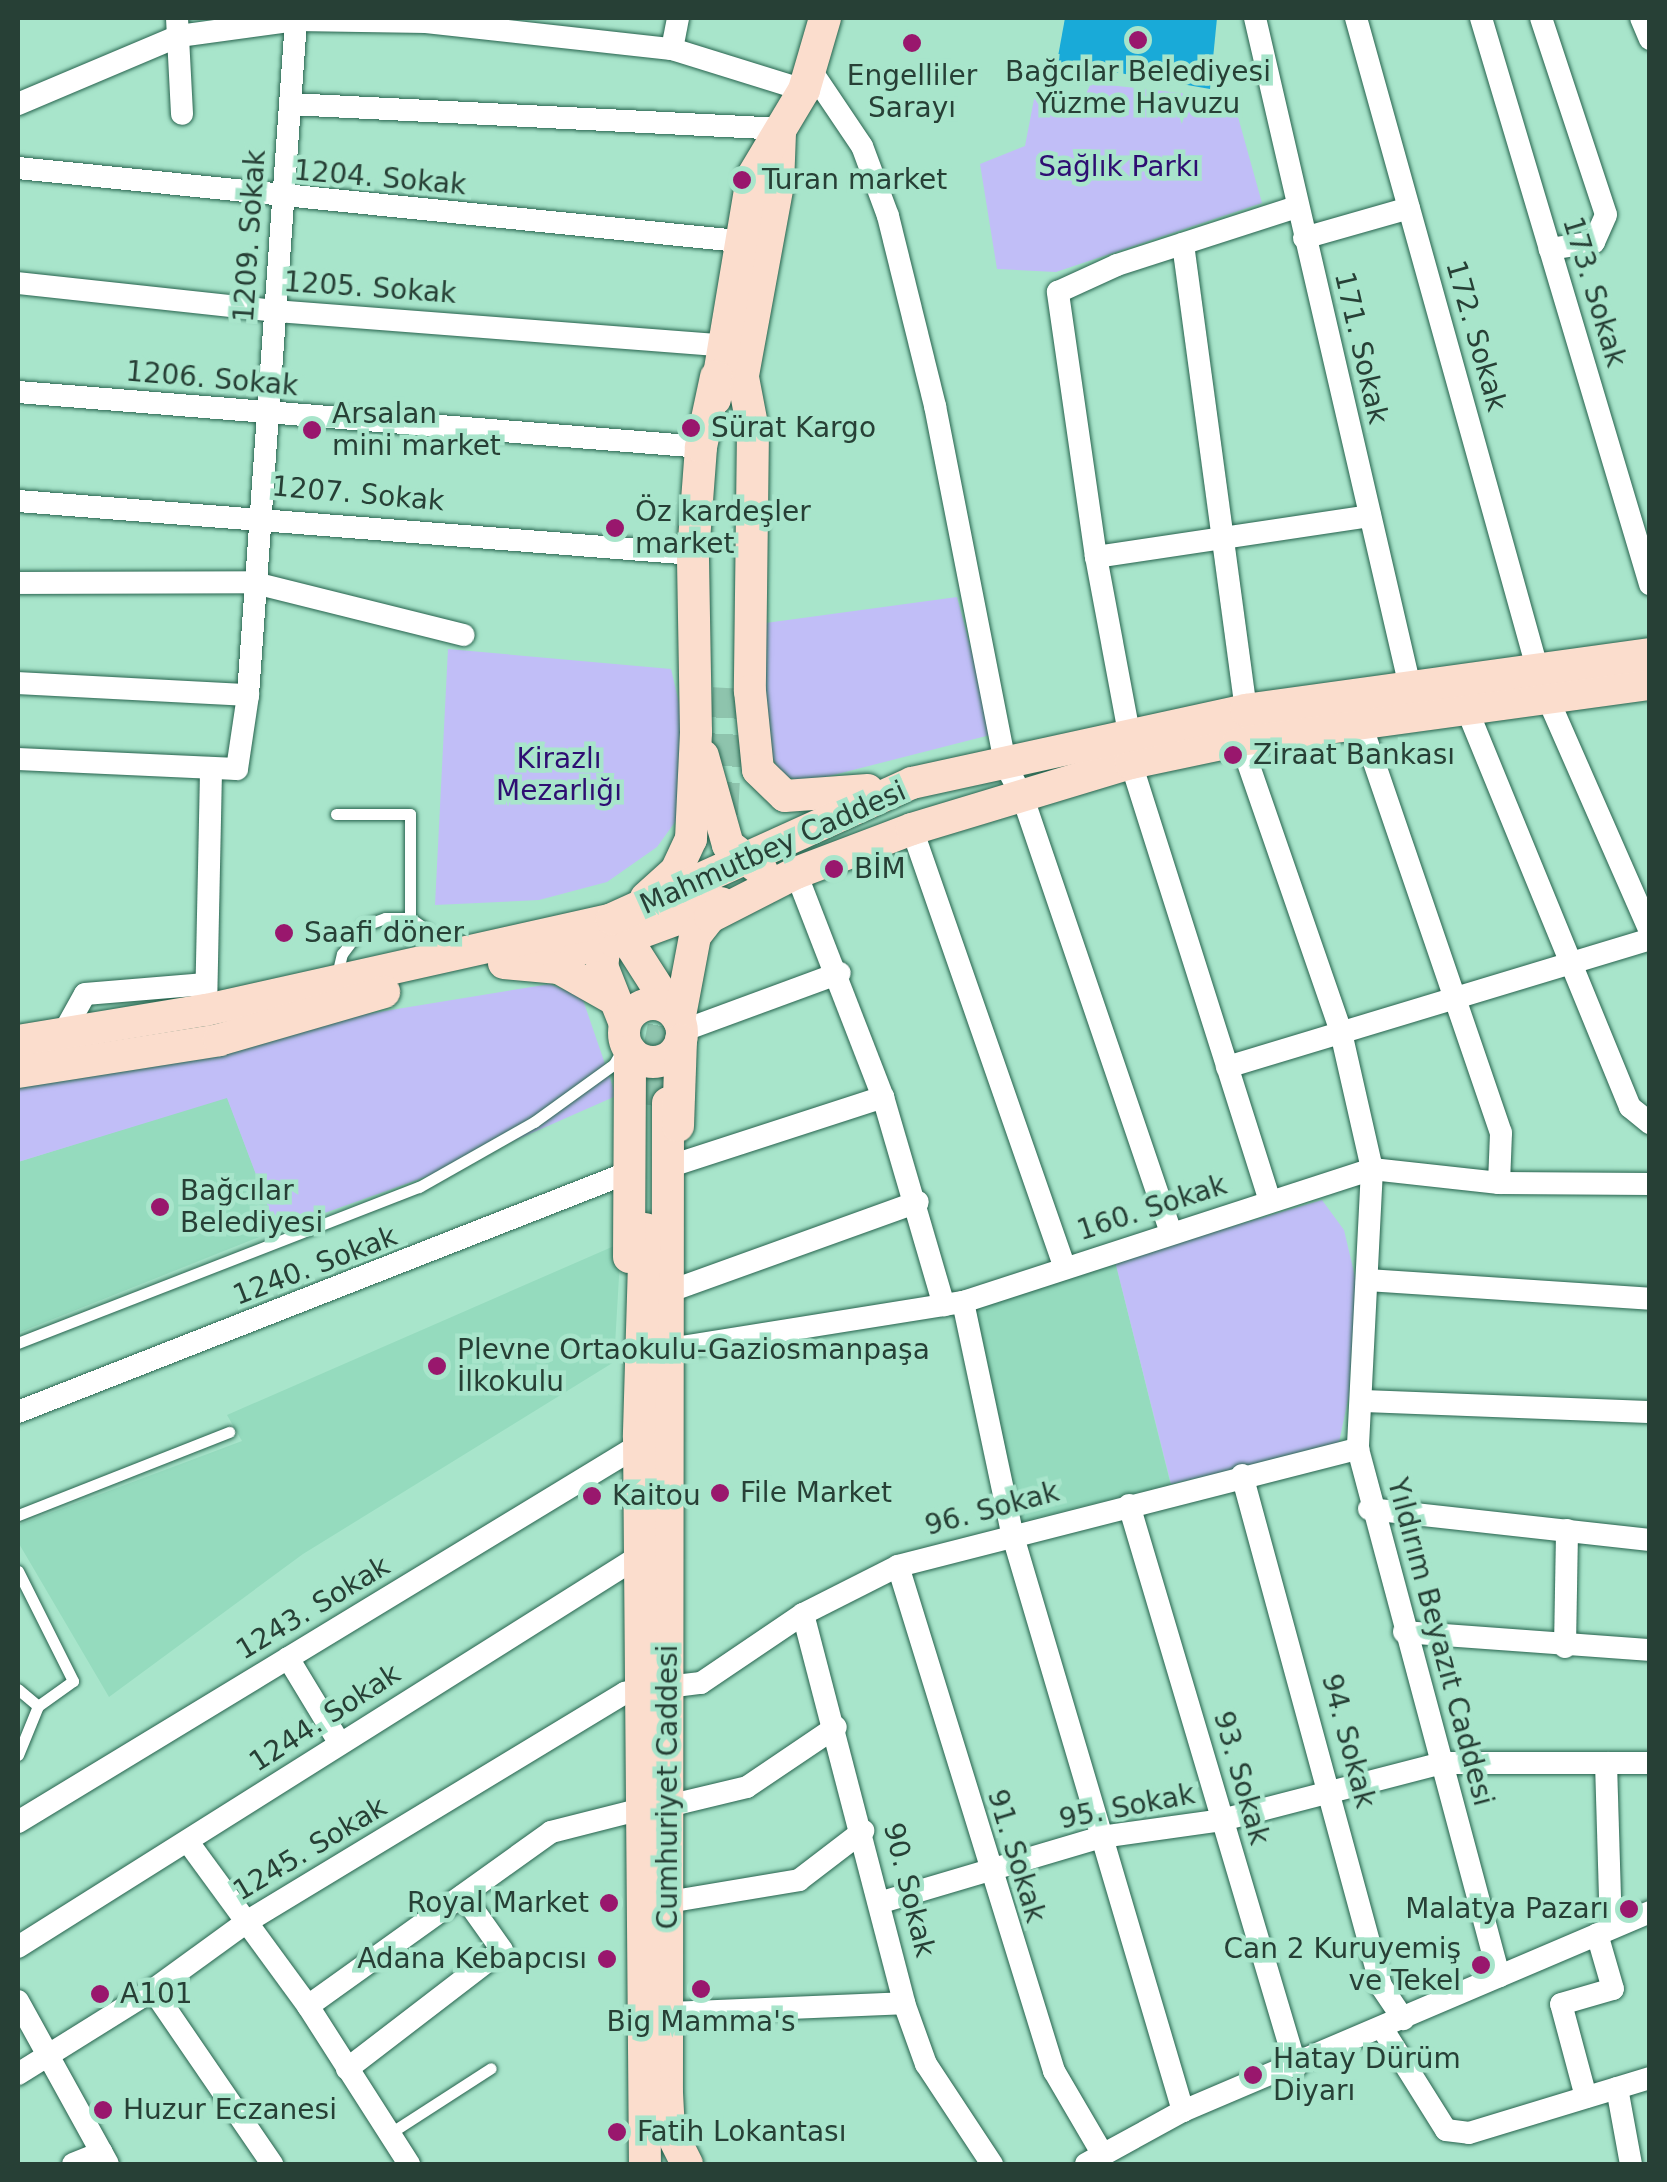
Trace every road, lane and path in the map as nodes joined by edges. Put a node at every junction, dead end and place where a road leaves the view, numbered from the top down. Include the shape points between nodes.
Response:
1 (678, 18) edge
2 (826, 18) edge
3 (1255, 18) edge
4 (1356, 18) edge
5 (1481, 18) edge
6 (1541, 18) edge
7 (1641, 18) edge
8 (296, 20) junction
9 (388, 20) edge
10 (482, 23) edge
11 (178, 26) edge
12 (583, 28) edge
13 (1650, 39) edge
14 (672, 50) junction
15 (808, 81) junction
16 (18, 104) edge
17 (290, 104) junction
18 (182, 114) dead end
19 (780, 129) junction
20 (18, 168) edge
21 (283, 199) junction
22 (1297, 208) junction
23 (1409, 208) junction
24 (1304, 238) junction
25 (738, 241) junction
26 (1183, 244) junction
27 (1550, 249) junction
28 (18, 283) edge
29 (275, 311) junction
30 (726, 363) junction
31 (18, 392) edge
32 (267, 415) junction
33 (701, 447) junction
34 (18, 501) edge
35 (258, 516) junction
36 (1370, 516) junction
37 (1221, 538) junction
38 (692, 554) junction
39 (1096, 557) junction
40 (251, 582) junction
41 (18, 583) edge
42 (1650, 584) edge
43 (464, 636) dead end
44 (1650, 654) edge
45 (18, 683) edge
46 (1650, 684) edge
47 (1543, 685) junction
48 (719, 688) tunnel mouth
49 (1411, 691) junction
50 (248, 695) junction
51 (1468, 712) junction
52 (1243, 725) junction
53 (1362, 728) junction
54 (696, 732) junction
55 (1130, 748) junction
56 (18, 760) edge
57 (1005, 764) junction
58 (211, 768) junction
59 (912, 784) junction
60 (1023, 798) junction
61 (336, 814) dead end
62 (912, 829) junction
63 (796, 873) junction
64 (753, 875) junction
65 (410, 918) junction
66 (614, 934) junction
67 (1650, 935) edge
68 (442, 957) junction
69 (1568, 963) junction
70 (504, 964) junction
71 (840, 973) junction
72 (336, 981) junction
73 (206, 997) junction
74 (1453, 998) junction
75 (679, 1026) junction
76 (1340, 1028) junction
77 (623, 1029) junction
78 (18, 1041) edge
79 (1227, 1067) junction
80 (18, 1072) edge
81 (883, 1096) junction
82 (1650, 1123) edge
83 (677, 1164) junction
84 (1372, 1169) junction
85 (632, 1171) junction
86 (1499, 1183) junction
87 (1650, 1184) edge
88 (1270, 1201) junction
89 (918, 1202) junction
90 (1171, 1233) junction
91 (1065, 1268) junction
92 (1367, 1280) junction
93 (676, 1289) junction
94 (1650, 1299) edge
95 (954, 1304) junction
96 (18, 1343) edge
97 (675, 1348) junction
98 (1362, 1401) junction
99 (664, 1404) junction
100 (18, 1412) edge
101 (1650, 1412) edge
102 (229, 1432) dead end
103 (639, 1441) junction
104 (1358, 1449) junction
105 (1242, 1475) junction
106 (1129, 1505) junction
107 (1369, 1509) junction
108 (18, 1514) edge
109 (1567, 1530) junction
110 (1012, 1533) junction
111 (1650, 1540) edge
112 (654, 1549) junction
113 (898, 1566) junction
114 (18, 1571) edge
115 (803, 1614) junction
116 (1404, 1632) junction
117 (1565, 1647) junction
118 (1650, 1650) edge
119 (288, 1658) junction
120 (18, 1689) edge
121 (654, 1689) junction
122 (38, 1706) junction
123 (836, 1726) junction
124 (340, 1744) junction
125 (18, 1755) edge
126 (1442, 1763) junction
127 (1606, 1763) junction
128 (1650, 1763) edge
129 (1333, 1792) junction
130 (655, 1807) junction
131 (1222, 1820) junction
132 (18, 1822) edge
133 (862, 1831) junction
134 (1101, 1837) junction
135 (188, 1842) junction
136 (988, 1871) junction
137 (464, 1895) junction
138 (668, 1902) junction
139 (882, 1902) junction
140 (1650, 1912) edge
141 (248, 1921) junction
142 (1604, 1930) junction
143 (18, 1947) edge
144 (1499, 1976) junction
145 (153, 1990) junction
146 (18, 2001) edge
147 (904, 2003) junction
148 (308, 2006) junction
149 (670, 2013) junction
150 (1393, 2023) junction
151 (50, 2058) junction
152 (1296, 2067) junction
153 (491, 2068) dead end
154 (347, 2069) junction
155 (18, 2074) edge
156 (1650, 2078) edge
157 (1616, 2088) junction
158 (1586, 2098) junction
159 (1184, 2111) junction
160 (390, 2134) junction
161 (105, 2158) edge
162 (1094, 2159) edge
163 (73, 2164) edge
164 (272, 2164) edge
165 (409, 2164) edge
166 (645, 2164) edge
167 (686, 2164) edge
168 (992, 2164) edge
169 (1631, 2164) edge

1 - 14 street
2 - 15 main road
3 - 22 street, 171. Sokak
4 - 23 street, 172. Sokak
5 - 27 street, 173. Sokak
6 - 27 street via 1606,215 1594,242
7 - 13 street
8 - 9 street
8 - 11 street
8 - 17 street, 1209. Sokak
9 - 10 street
10 - 12 street
11 - 16 street
11 - 18 street
12 - 14 street
14 - 15 street
15 - 19 main road
15 - 57 street via 862,146 888,216 935,406
17 - 19 street
17 - 21 street, 1209. Sokak
19 - 25 main road via 752,177
19 - 30 main road via 778,185
20 - 21 street, 1204. Sokak
21 - 25 street, 1204. Sokak
21 - 29 street, 1209. Sokak
22 - 24 street, 171. Sokak
22 - 26 street
23 - 24 street
23 - 47 street, 172. Sokak
24 - 36 street, 171. Sokak
25 - 30 main road
26 - 37 street, Yıldırım Beyazıt Caddesi
26 - 39 street via 1058,292
27 - 42 street, 173. Sokak
28 - 29 street, 1205. Sokak
29 - 30 street, 1205. Sokak
29 - 32 street, 1209. Sokak
30 - 33 main road
30 - 48 main road
30 - 59 main road via 753,430 750,692 758,770 785,796
31 - 32 street, 1206. Sokak
32 - 33 street, 1206. Sokak
32 - 35 street, 1209. Sokak
33 - 38 main road
34 - 35 street, 1207. Sokak
35 - 38 street, 1207. Sokak
35 - 40 street, 1209. Sokak
36 - 37 street
36 - 49 street, 171. Sokak
37 - 39 street
37 - 52 street, Yıldırım Beyazıt Caddesi
38 - 54 main road
39 - 55 street
40 - 41 street
40 - 43 street
40 - 50 street
44 - 47 main road, Mahmutbey Caddesi
45 - 50 street
46 - 47 main road, Mahmutbey Caddesi
47 - 49 main road, Mahmutbey Caddesi
47 - 51 main road, Mahmutbey Caddesi
47 - 67 street, 172. Sokak
49 - 52 main road, Mahmutbey Caddesi
50 - 58 street via 236,769
51 - 53 main road, Mahmutbey Caddesi
51 - 69 street
52 - 53 main road, Mahmutbey Caddesi
52 - 55 main road, Mahmutbey Caddesi
52 - 76 street, Yıldırım Beyazıt Caddesi
53 - 74 street
54 - 64 main road via 728,845
54 - 66 main road via 690,839 676,872
55 - 57 main road, Mahmutbey Caddesi
55 - 60 main road, Mahmutbey Caddesi
55 - 79 street
56 - 58 street
57 - 59 main road, Mahmutbey Caddesi
57 - 60 street
58 - 73 street
59 - 64 main road, Mahmutbey Caddesi
60 - 62 main road, Mahmutbey Caddesi
60 - 90 street
61 - 65 lane via 410,814
62 - 63 main road, Mahmutbey Caddesi
62 - 91 street
63 - 64 main road
63 - 71 street
64 - 66 main road, Mahmutbey Caddesi
64 - 75 main road via 695,936
65 - 68 lane via 427,930
65 - 72 lane via 363,926 342,954
66 - 68 main road, Mahmutbey Caddesi
66 - 70 main road, Mahmutbey Caddesi
66 - 75 main road
66 - 77 main road
67 - 69 street
68 - 72 main road, Mahmutbey Caddesi
69 - 74 street
69 - 82 street via 1630,1107
70 - 77 main road via 559,968
70 - 80 main road, Mahmutbey Caddesi via 218,1040
71 - 75 street
71 - 81 street
72 - 73 main road, Mahmutbey Caddesi
73 - 78 main road, Mahmutbey Caddesi via 61,1037
74 - 76 street
74 - 86 street via 1501,1133
75 - 77 main road via 646,1004
75 - 77 main road via 671,1055 654,1062
75 - 83 main road
76 - 79 street
76 - 84 street, Yıldırım Beyazıt Caddesi
77 - 85 main road
77 - 96 lane via 614,1064 583,1089 419,1187
79 - 88 street
81 - 83 street
81 - 89 street
83 - 93 main road
84 - 86 street, 160. Sokak
84 - 88 street, 160. Sokak
84 - 92 street, Yıldırım Beyazıt Caddesi
85 - 100 street, 1240. Sokak
85 - 103 main road via 625,1360
86 - 87 street, 160. Sokak
88 - 90 street, 160. Sokak
89 - 93 street
89 - 95 street
90 - 91 street, 160. Sokak
91 - 95 street, 160. Sokak
92 - 94 street
92 - 98 street, Yıldırım Beyazıt Caddesi
93 - 97 main road
95 - 97 street, 160. Sokak
95 - 110 street
97 - 99 main road
98 - 101 street
98 - 104 street, Yıldırım Beyazıt Caddesi
99 - 103 main road via 658,1104
99 - 112 main road, Cumhuriyet Caddesi
102 - 108 lane
103 - 112 main road, Cumhuriyet Caddesi
103 - 119 street, 1243. Sokak
104 - 105 street, 96. Sokak
104 - 107 street, Yıldırım Beyazıt Caddesi
105 - 106 street, 96. Sokak
105 - 129 street, 94. Sokak
106 - 110 street, 96. Sokak
106 - 131 street, 93. Sokak
107 - 109 street
107 - 116 street, Yıldırım Beyazıt Caddesi
109 - 111 street
109 - 117 street
110 - 113 street, 96. Sokak
110 - 134 street
112 - 121 main road, Cumhuriyet Caddesi
112 - 124 street, 1244. Sokak
113 - 115 street, 96. Sokak
113 - 136 street, 91. Sokak
114 - 122 lane via 73,1680
115 - 121 street, 96. Sokak via 701,1683
115 - 123 street, 90. Sokak
116 - 117 street
116 - 126 street, Yıldırım Beyazıt Caddesi
117 - 118 street
119 - 124 street
119 - 132 street, 1243. Sokak
120 - 122 lane
121 - 130 main road, Cumhuriyet Caddesi
121 - 141 street, 1245. Sokak via 625,1693
122 - 125 lane
123 - 130 street via 747,1787
123 - 133 street, 90. Sokak
124 - 135 street, 1244. Sokak
126 - 127 street, 95. Sokak
126 - 129 street, 95. Sokak
126 - 144 street, Yıldırım Beyazıt Caddesi
127 - 128 street, 95. Sokak
127 - 142 street
129 - 131 street, 95. Sokak
129 - 150 street, 94. Sokak
130 - 137 street via 552,1832
130 - 138 main road, Cumhuriyet Caddesi
130 - 166 main road, Cumhuriyet Caddesi
131 - 134 street, 95. Sokak
131 - 152 street, 93. Sokak
133 - 138 street via 799,1880
133 - 139 street, 90. Sokak
134 - 136 street, 95. Sokak
134 - 159 street
135 - 141 street
135 - 143 street, 1244. Sokak
136 - 139 street, 95. Sokak
136 - 162 street, 91. Sokak via 1054,2071
137 - 148 street
137 - 154 street via 502,1950
138 - 149 main road, Cumhuriyet Caddesi
139 - 147 street, 90. Sokak
140 - 142 street
141 - 145 street, 1245. Sokak
141 - 148 street
142 - 144 street
142 - 158 street via 1613,1990 1561,2004
144 - 150 street
145 - 151 street, 1245. Sokak
145 - 164 street
146 - 151 street
147 - 149 street
147 - 168 street, 90. Sokak via 926,2064
148 - 154 street
149 - 167 main road, Cumhuriyet Caddesi via 668,2128
150 - 152 street
150 - 158 street, 94. Sokak via 1446,2130 1469,2133
151 - 155 street, 1245. Sokak
151 - 161 street
152 - 159 street
153 - 160 lane
154 - 160 street
156 - 157 street
157 - 158 street
157 - 169 street
159 - 162 street
160 - 165 street
161 - 163 street

